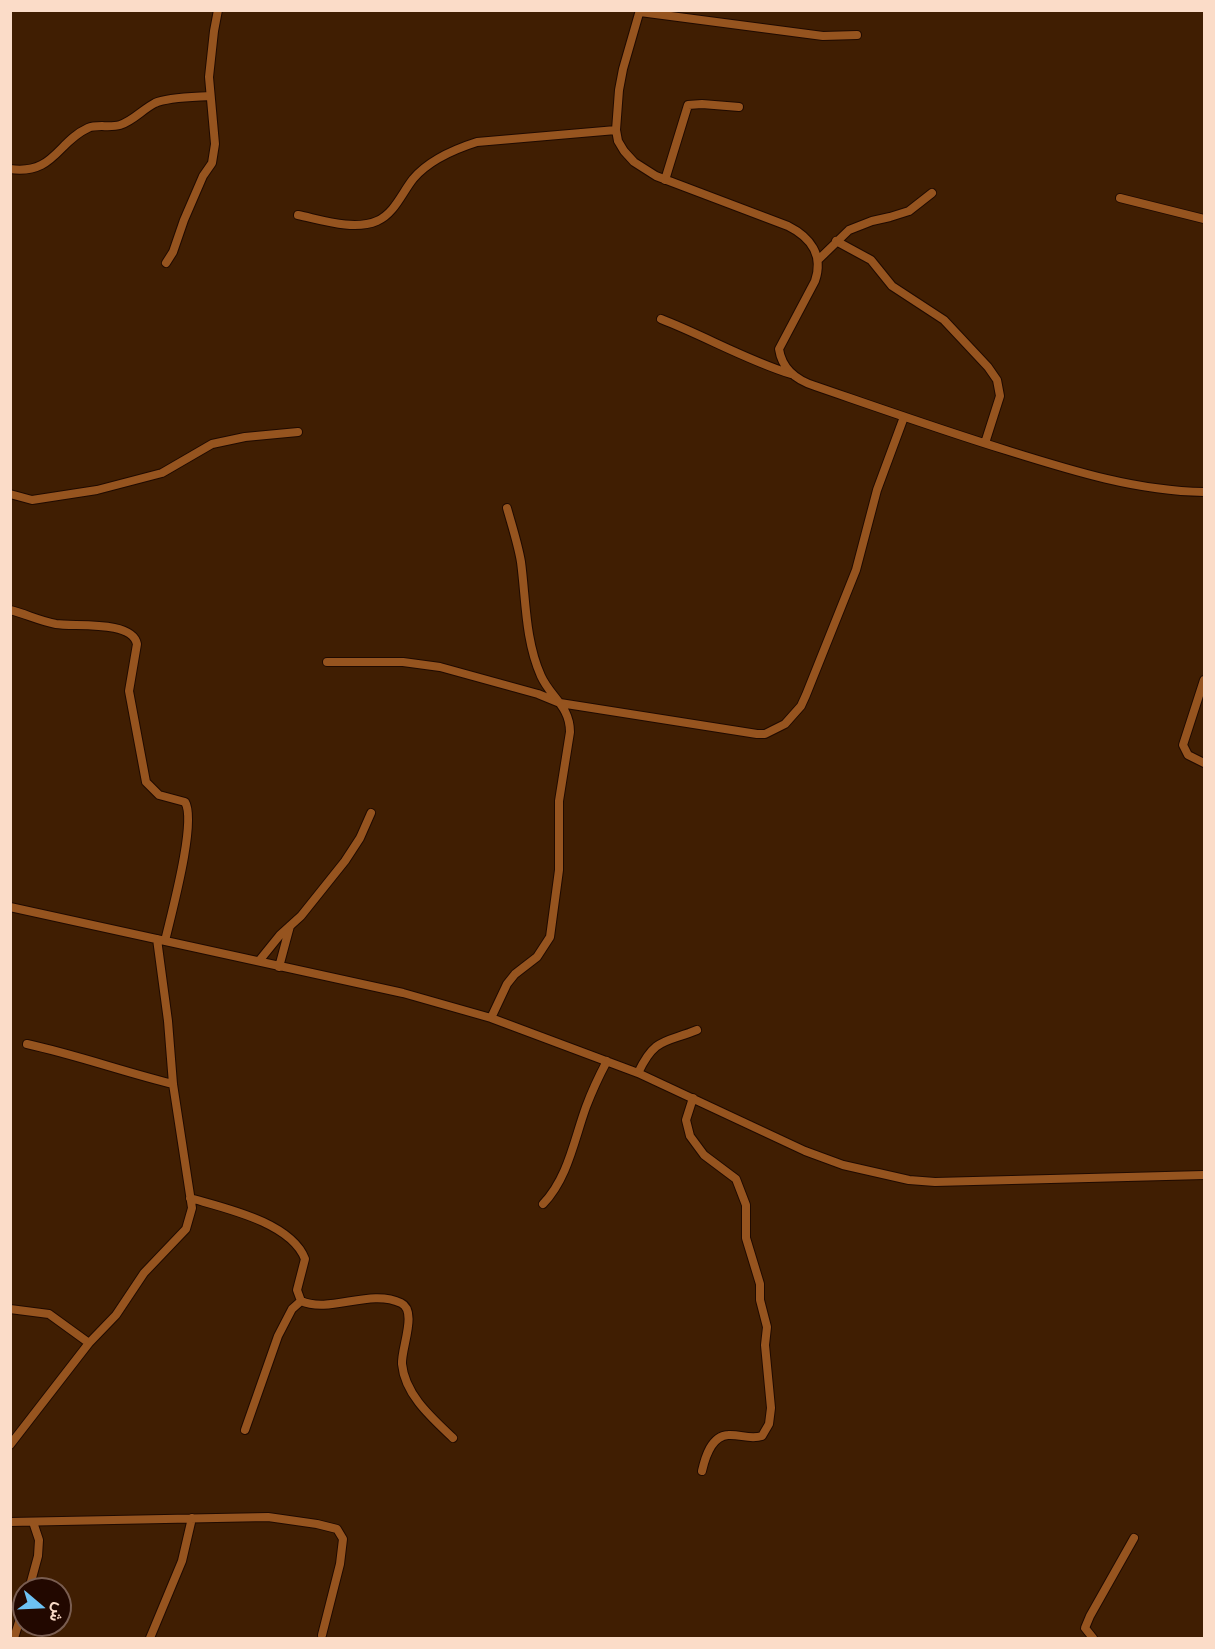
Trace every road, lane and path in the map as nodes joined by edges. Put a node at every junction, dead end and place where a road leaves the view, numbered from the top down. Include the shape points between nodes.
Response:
1 (218, 10) edge
2 (640, 11) edge
3 (857, 35) dead end
4 (210, 96) junction
5 (739, 107) dead end
6 (616, 130) junction
7 (10, 169) edge
8 (665, 180) junction
9 (932, 193) dead end
10 (1120, 198) dead end
11 (298, 215) dead end
12 (1204, 219) edge
13 (836, 241) junction
14 (818, 260) junction
15 (166, 263) dead end
16 (661, 319) dead end
17 (792, 374) junction
18 (904, 417) junction
19 (298, 432) dead end
20 (985, 443) junction
21 (1204, 492) edge
22 (10, 494) edge
23 (507, 508) dead end
24 (10, 610) edge
25 (327, 662) dead end
26 (1204, 680) edge
27 (560, 703) junction
28 (1204, 763) edge
29 (371, 813) dead end
30 (10, 907) edge
31 (290, 925) junction
32 (161, 940) junction
33 (259, 961) junction
34 (279, 967) junction
35 (491, 1018) junction
36 (697, 1030) dead end
37 (27, 1044) dead end
38 (607, 1061) junction
39 (638, 1072) junction
40 (172, 1084) junction
41 (693, 1098) junction
42 (1204, 1175) edge
43 (190, 1198) junction
44 (543, 1204) dead end
45 (301, 1301) junction
46 (10, 1309) edge
47 (88, 1343) junction
48 (245, 1430) dead end
49 (453, 1438) dead end
50 (10, 1445) edge
51 (702, 1471) dead end
52 (192, 1518) junction
53 (10, 1522) edge
54 (33, 1522) junction
55 (1134, 1538) dead end
56 (32, 1577) edge
57 (322, 1635) dead end
58 (150, 1638) edge
59 (1093, 1638) edge

1 - 4 street
2 - 3 street via 823,36
2 - 6 street via 623,69
4 - 7 street via 159,101 121,125 91,127 44,164 26,171
4 - 15 street via 215,144 212,163
5 - 8 street via 688,105
6 - 8 street via 618,141 633,162
6 - 11 street via 477,142 463,147 421,170 394,207 375,222 357,225
8 - 14 street via 794,229 810,242
9 - 13 street via 909,211 849,230
10 - 12 street
13 - 14 street
13 - 20 street via 871,260 892,286 944,320 988,367 997,380 1000,396
14 - 17 street via 815,281 779,349 781,361
16 - 17 street via 729,351
17 - 18 street via 808,384
18 - 20 street
18 - 27 street via 877,490 856,570 801,706 785,724 757,734
19 - 22 street via 212,444 162,473 97,490 33,500
20 - 21 street via 1117,482
23 - 27 street via 520,559 532,650 545,686
24 - 32 street via 56,624 128,631 136,637 129,691 147,782 159,795 185,802 188,807 180,876
25 - 27 street via 440,667
26 - 28 street via 1184,746 1188,755
27 - 35 street via 567,712 570,732 560,801 559,870 550,937 537,957 507,984
29 - 31 street via 345,861
30 - 32 street
31 - 33 street
31 - 34 street
32 - 33 street
32 - 40 street
33 - 34 street
34 - 35 street via 403,993
35 - 38 street
36 - 39 street via 658,1044
37 - 40 street
38 - 39 street
38 - 44 street via 586,1106 560,1180
39 - 41 street
40 - 43 street
41 - 42 street via 805,1151 843,1165 909,1180
41 - 51 street via 686,1120 690,1136 704,1155 735,1179 746,1205 746,1238 767,1327 771,1408 762,1436 720,1438 705,1457
43 - 45 street via 254,1217 298,1247 305,1259 297,1290
43 - 47 street via 192,1208 186,1229 144,1273 116,1315
45 - 48 street via 292,1309 278,1336
45 - 49 street via 321,1304 381,1299 408,1308 402,1363 407,1382 420,1405
46 - 47 street via 49,1314
47 - 50 street
52 - 54 street
52 - 57 street via 268,1517 337,1529 343,1539 340,1564
52 - 58 street via 182,1561
53 - 54 street
54 - 56 street via 39,1540
55 - 59 street via 1085,1628

